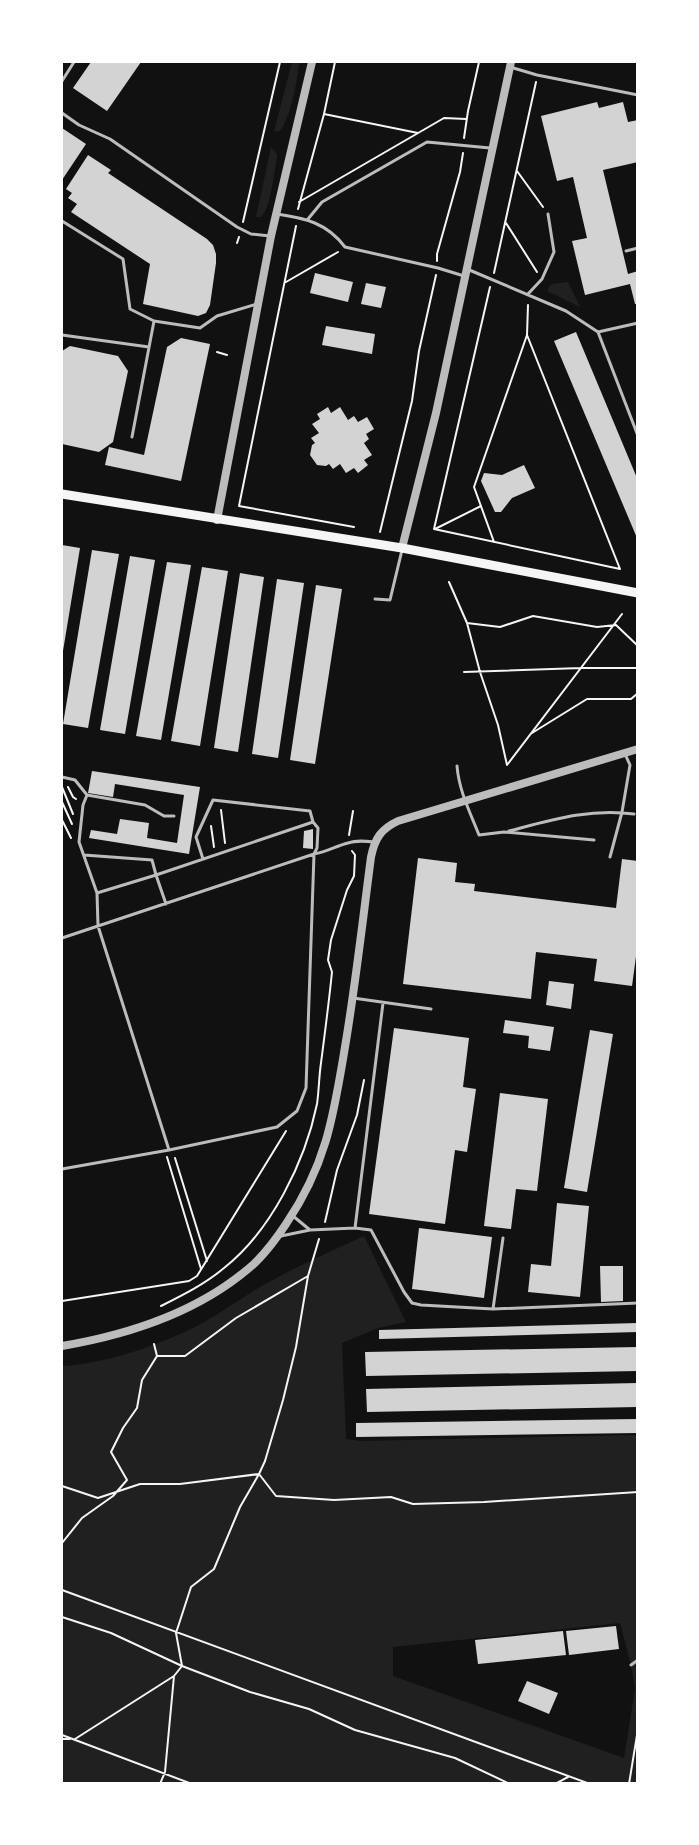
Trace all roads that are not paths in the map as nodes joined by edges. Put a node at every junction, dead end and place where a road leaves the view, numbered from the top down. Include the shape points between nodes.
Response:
1 (74, 62) edge
2 (312, 62) edge
3 (510, 64) edge
4 (62, 81) edge
5 (638, 95) edge
6 (62, 113) edge
7 (492, 148) junction
8 (277, 214) junction
9 (548, 214) road end
10 (308, 219) junction
11 (62, 221) edge
12 (271, 236) junction
13 (638, 248) edge
14 (626, 251) dead end
15 (465, 272) junction
16 (528, 294) junction
17 (259, 303) junction
18 (154, 321) junction
19 (638, 323) edge
20 (598, 332) junction
21 (62, 335) edge
22 (149, 347) junction
23 (638, 436) edge
24 (132, 437) dead end
25 (62, 494) edge
26 (217, 520) junction
27 (402, 548) junction
28 (638, 593) edge
29 (375, 599) dead end
30 (638, 749) edge
31 (624, 753) junction
32 (457, 766) dead end
33 (63, 777) edge
34 (87, 795) junction
35 (465, 801) junction
36 (622, 812) junction
37 (634, 813) dead end
38 (174, 816) dead end
39 (313, 822) junction
40 (504, 832) junction
41 (594, 840) dead end
42 (374, 842) junction
43 (314, 854) junction
44 (84, 855) junction
45 (610, 857) dead end
46 (203, 859) junction
47 (156, 875) junction
48 (97, 893) junction
49 (166, 904) junction
50 (98, 926) junction
51 (62, 938) edge
52 (353, 998) junction
53 (382, 1003) junction
54 (431, 1009) dead end
55 (169, 1150) junction
56 (62, 1169) edge
57 (292, 1215) junction
58 (355, 1228) junction
59 (310, 1230) junction
60 (277, 1237) junction
61 (503, 1238) dead end
62 (638, 1303) edge
63 (494, 1309) junction
64 (62, 1346) edge
65 (638, 1660) edge
66 (632, 1665) dead end

1 - 4 lane
2 - 8 street
3 - 5 lane via 537,75
3 - 7 street
6 - 12 lane via 110,139 241,229
7 - 10 lane via 427,142 322,202
7 - 15 street
8 - 10 lane
8 - 12 street
9 - 16 lane via 554,252 542,279
10 - 15 lane via 335,234 345,247
11 - 18 lane via 123,260 130,309
12 - 17 street
13 - 14 lane
15 - 16 lane
15 - 27 street
16 - 20 lane via 566,311
17 - 18 lane via 217,316 200,328
17 - 26 street
18 - 22 lane
19 - 20 lane
20 - 23 lane
21 - 22 lane
22 - 24 lane
25 - 26 main road
26 - 27 main road
27 - 28 main road
27 - 29 lane via 390,600
30 - 31 street
31 - 35 street
31 - 36 lane via 630,765
32 - 35 lane
33 - 34 lane via 75,780
34 - 38 lane via 145,805 164,816
34 - 44 lane via 79,842
35 - 40 lane via 479,835
35 - 42 street via 398,821 385,827
36 - 37 lane
36 - 40 lane via 566,816
36 - 45 lane
39 - 43 lane via 318,828 318,848
39 - 46 lane
39 - 46 lane via 310,811 213,800 196,837
40 - 41 lane
42 - 43 lane via 356,841
42 - 52 street
43 - 49 lane
43 - 55 lane via 306,1088 297,1112 277,1127
44 - 47 lane via 152,861
44 - 48 lane
46 - 47 lane
47 - 48 lane
47 - 49 lane
48 - 50 lane
49 - 50 lane
50 - 51 lane
50 - 55 lane
52 - 53 lane
52 - 57 street via 334,1117 319,1163
53 - 54 lane
53 - 58 lane
55 - 56 lane
57 - 59 lane
57 - 60 street
58 - 59 lane
58 - 63 lane via 371,1230 412,1303
59 - 60 lane
60 - 64 street via 249,1269 180,1311 92,1341
61 - 63 lane
62 - 63 lane
65 - 66 lane

